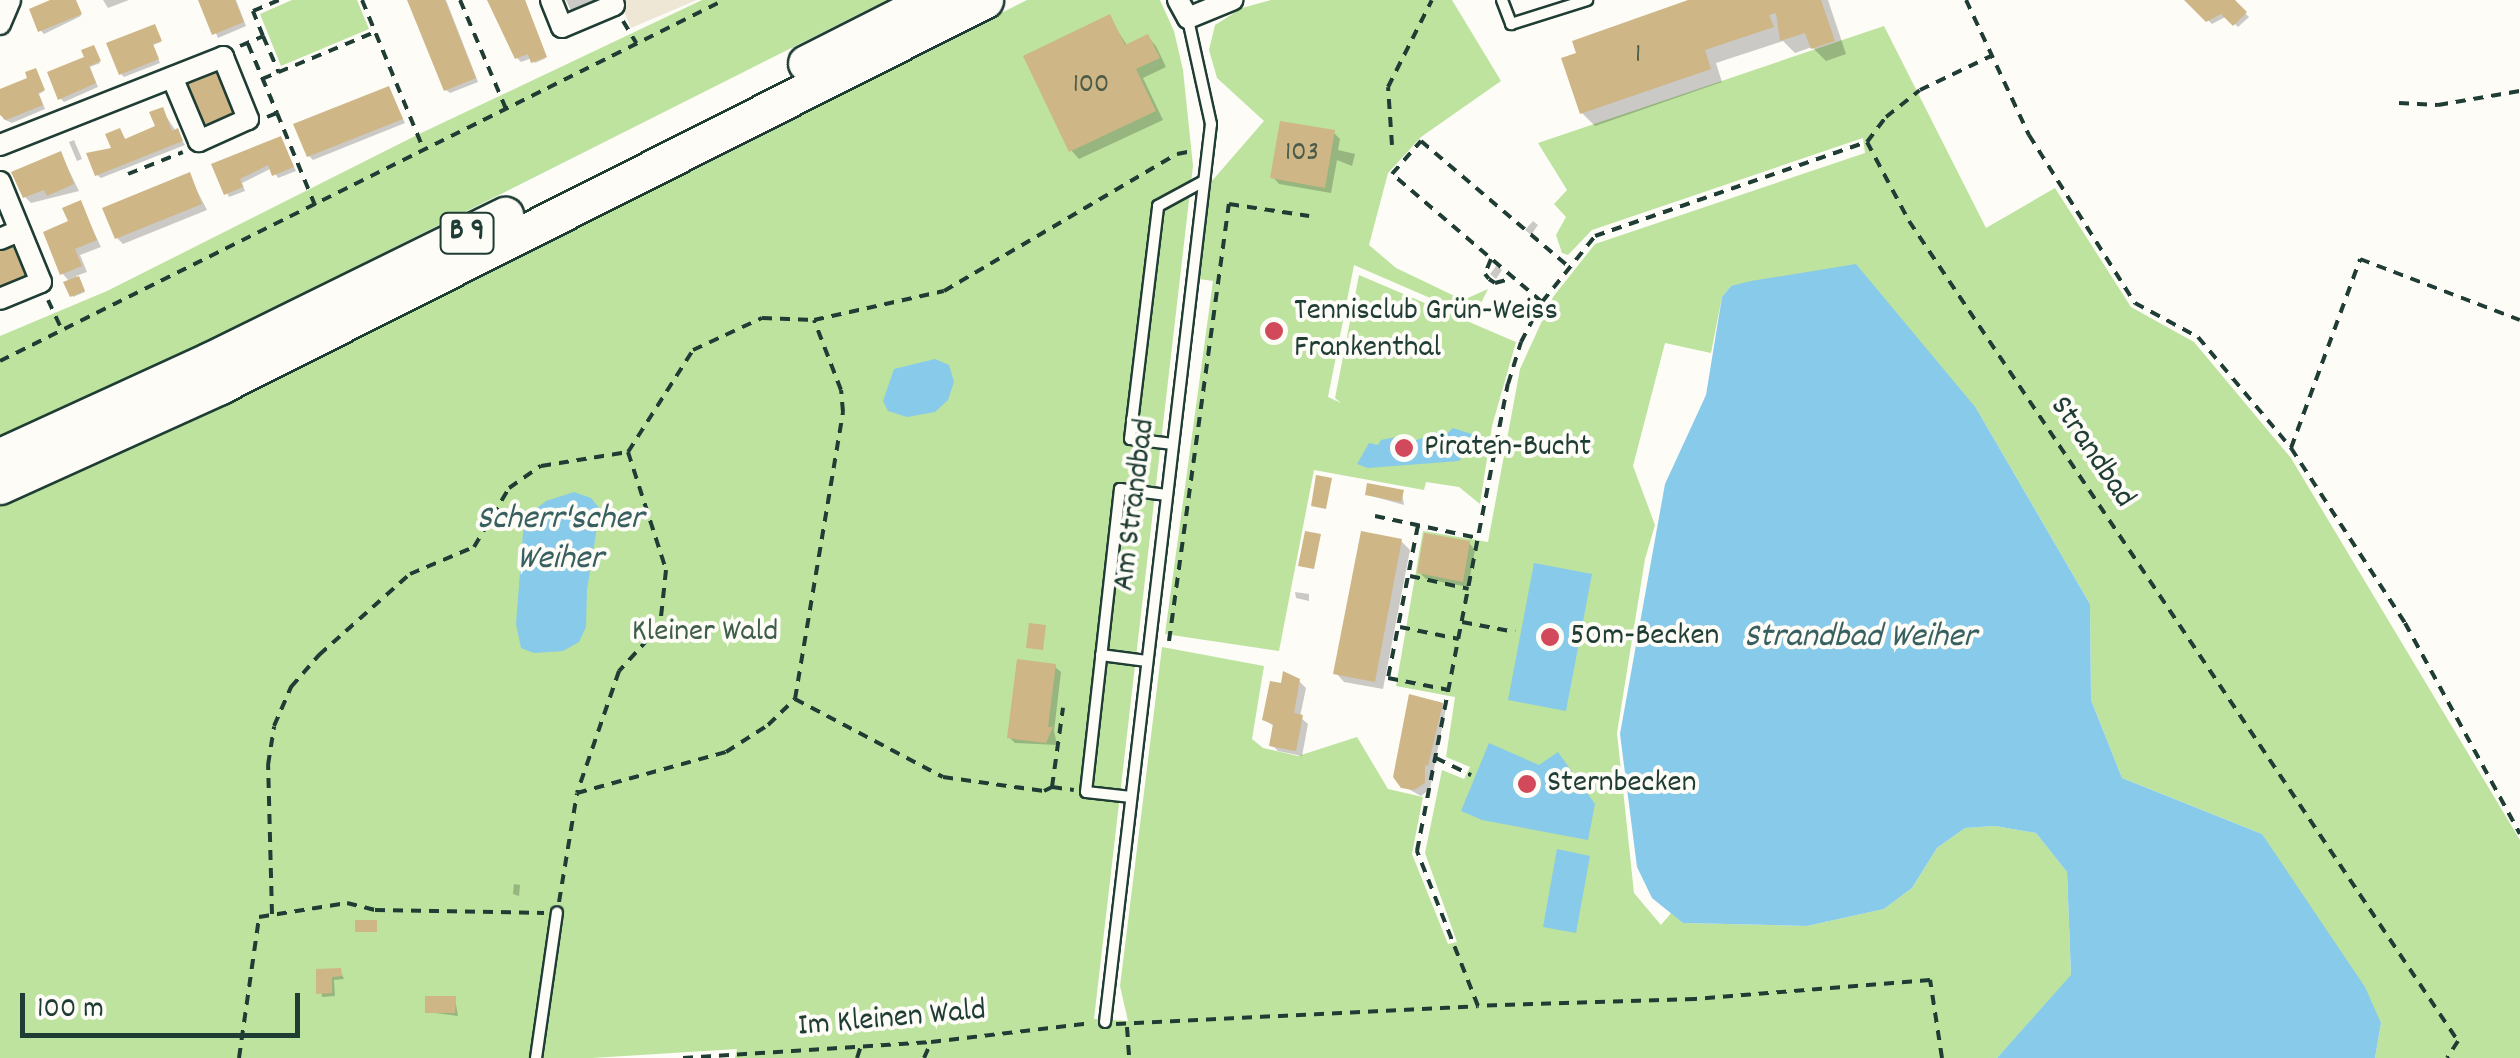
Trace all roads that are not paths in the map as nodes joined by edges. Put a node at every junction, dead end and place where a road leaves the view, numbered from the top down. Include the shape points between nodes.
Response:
1 (10, 0) edge
2 (551, 0) edge
3 (930, 0) edge
4 (985, 0) edge
5 (1232, 0) edge
6 (1502, 0) edge
7 (1586, 0) edge
8 (613, 3) edge
9 (1183, 9) edge
10 (0, 24) edge
11 (172, 77) junction
12 (0, 145) edge
13 (1204, 181) junction
14 (0, 182) edge
15 (10, 235) edge
16 (0, 298) edge
17 (1173, 444) junction
18 (0, 456) edge
19 (0, 486) edge
20 (1167, 495) junction
21 (1101, 655) junction
22 (1148, 661) junction
23 (1132, 798) junction
24 (557, 913) road end
25 (1105, 1022) road end
26 (536, 1058) edge

1 - 10 street
2 - 8 street via 562,27
3 - 18 highway, B 9 via 262,334
4 - 19 highway, B 9 via 220,386
5 - 9 street
6 - 7 lane via 1510,24
9 - 13 lane, Am Strandbad via 1211,124
11 - 11 street via 198,140 248,119 222,57
11 - 12 street
13 - 17 lane, Am Strandbad
13 - 17 lane via 1158,206 1134,400 1130,438
14 - 15 street
15 - 16 street via 40,282
17 - 20 lane, Am Strandbad
20 - 21 lane via 1120,490
20 - 22 lane, Am Strandbad
21 - 22 lane
21 - 23 lane via 1086,792
22 - 23 lane, Am Strandbad
23 - 25 lane, Am Strandbad
24 - 26 lane

